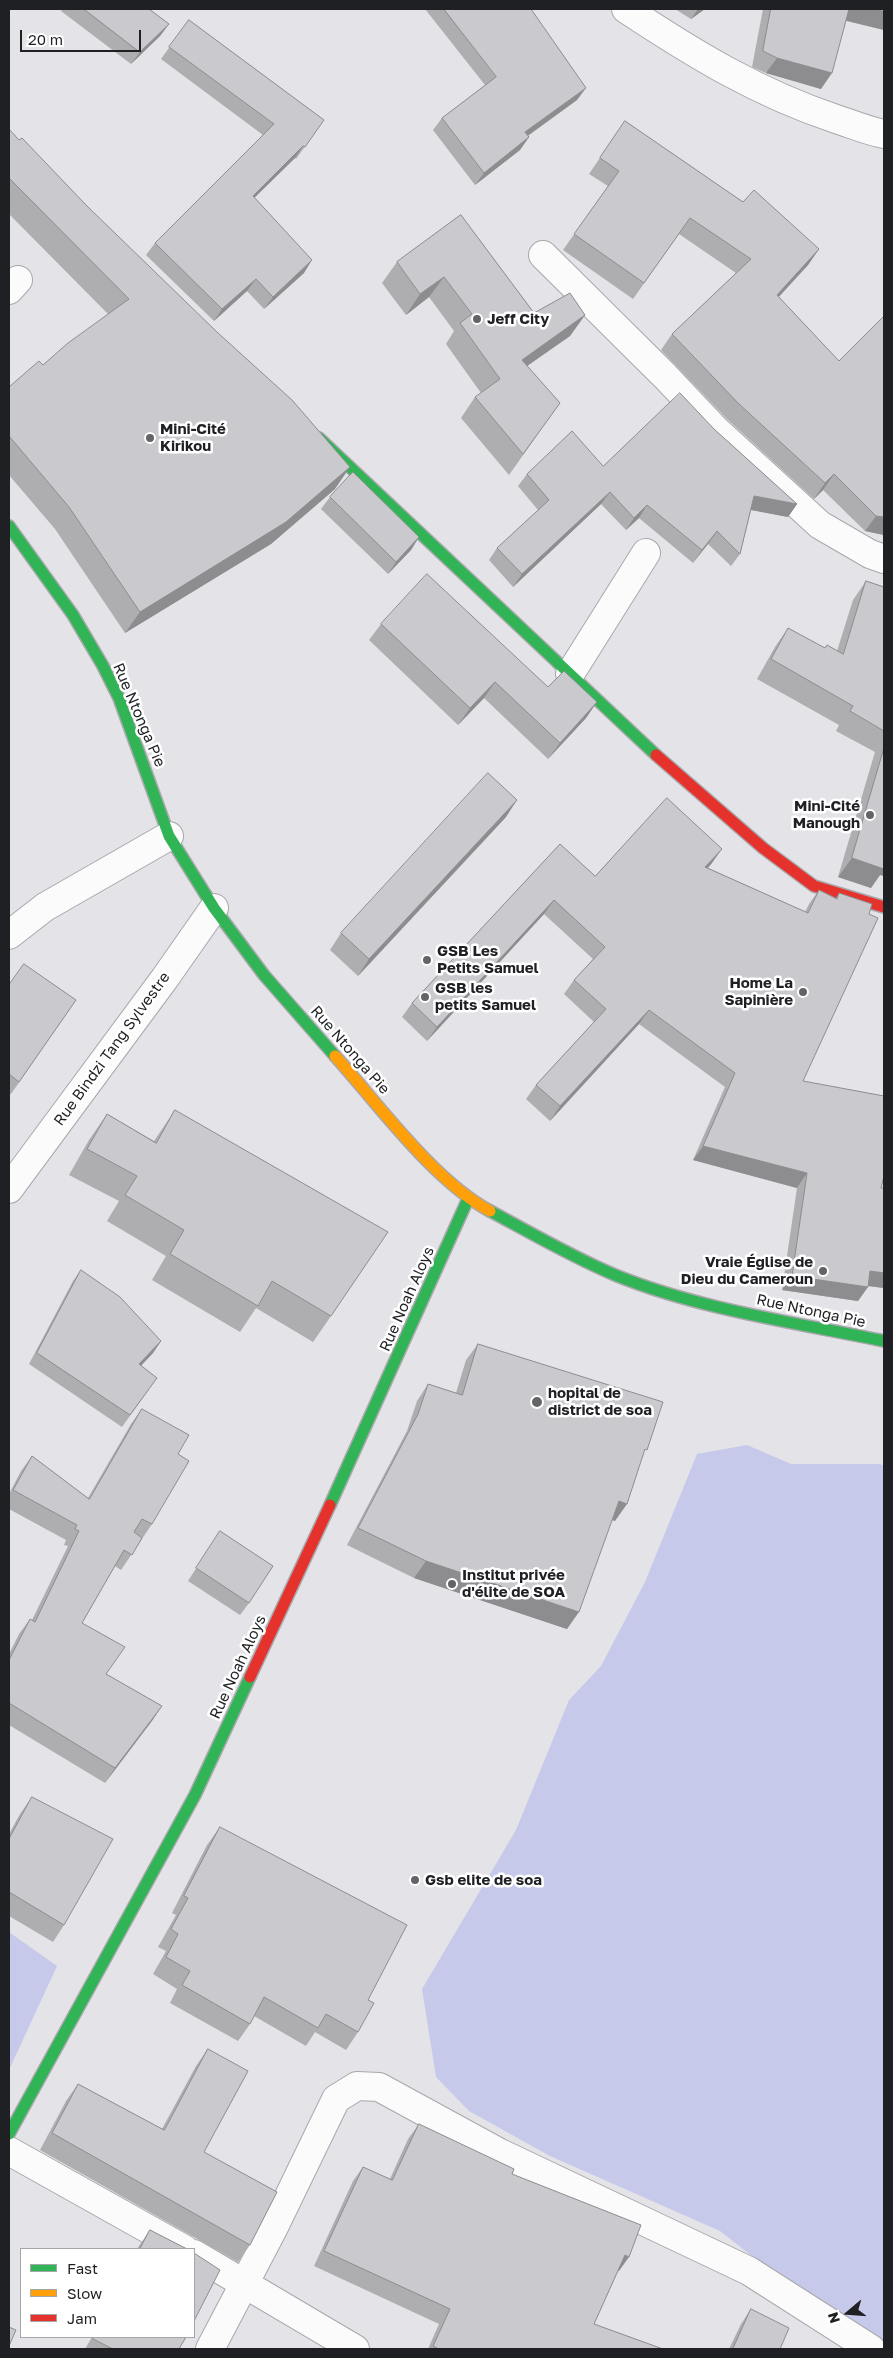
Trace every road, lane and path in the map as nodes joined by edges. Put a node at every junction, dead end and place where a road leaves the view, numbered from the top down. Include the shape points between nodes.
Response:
1 (626, 9) edge
2 (884, 134) edge
3 (544, 255) dead end
4 (310, 430) edge
5 (9, 526) edge
6 (646, 552) dead end
7 (884, 558) edge
8 (570, 674) junction
9 (169, 836) junction
10 (884, 907) edge
11 (214, 908) junction
12 (9, 935) edge
13 (9, 1189) edge
14 (468, 1199) junction
15 (884, 1341) edge
16 (9, 2134) edge
17 (9, 2152) edge
18 (182, 2248) edge
19 (195, 2255) edge
20 (244, 2284) junction
21 (210, 2349) edge
22 (355, 2349) edge
23 (871, 2349) edge

1 - 2 street via 707,61 771,94
3 - 7 street via 716,430 820,525 870,554
4 - 8 street
5 - 9 street, Rue Ntonga Pie via 73,614 103,666 119,698
6 - 8 street
8 - 10 street via 669,767 763,848 814,886
9 - 11 street, Rue Ntonga Pie
9 - 12 street via 45,907
11 - 13 street, Rue Bindzi Tang Sylvestre
11 - 14 street, Rue Ntonga Pie via 277,990 433,1167
14 - 15 street, Rue Ntonga Pie via 616,1275 748,1313
14 - 16 street, Rue Noah Aloys via 386,1385 194,1794
17 - 18 street
19 - 20 street
20 - 21 street
20 - 22 street
20 - 23 street via 336,2098 357,2086 379,2087 500,2154 749,2271

